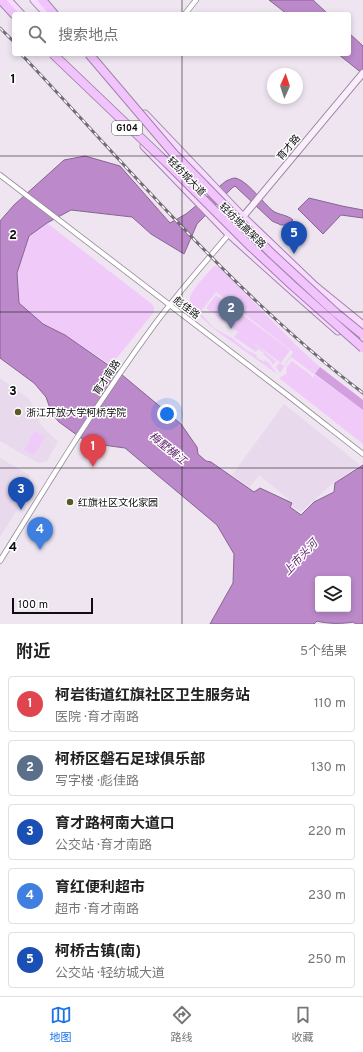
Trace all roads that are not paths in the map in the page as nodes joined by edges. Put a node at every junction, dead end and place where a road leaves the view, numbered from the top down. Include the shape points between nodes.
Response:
1 (0, 0) edge
2 (8, 0) edge
3 (34, 0) edge
4 (42, 0) edge
5 (196, 0) edge
6 (12, 12) edge
7 (19, 12) edge
8 (45, 12) edge
9 (52, 12) edge
10 (187, 12) edge
11 (55, 56) edge
12 (60, 56) edge
13 (89, 56) edge
14 (89, 56) edge
15 (363, 73) edge
16 (0, 175) edge
17 (243, 217) junction
18 (229, 234) junction
19 (170, 305) junction
20 (363, 325) edge
21 (363, 335) edge
22 (363, 348) edge
23 (363, 352) edge
24 (363, 454) edge
25 (0, 561) edge

1 - 6 highway
2 - 7 main road
3 - 8 main road
4 - 9 highway
5 - 10 street
11 - 22 highway, 轻纺城高架路, bridge via 253,249
12 - 18 main road, 轻纺城大道 / G104
13 - 21 highway, 轻纺城高架路, bridge via 174,154 270,252
14 - 17 main road, 轻纺城大道 / G104
15 - 17 street, 育才路
16 - 19 street, 彪佳路
17 - 18 street, 育才路
17 - 20 main road, 轻纺城大道 / G104 via 315,286
18 - 19 street, 育才南路
18 - 23 main road, 轻纺城大道 / G104
19 - 24 street, 彪佳路
19 - 25 street, 育才南路 via 72,443

